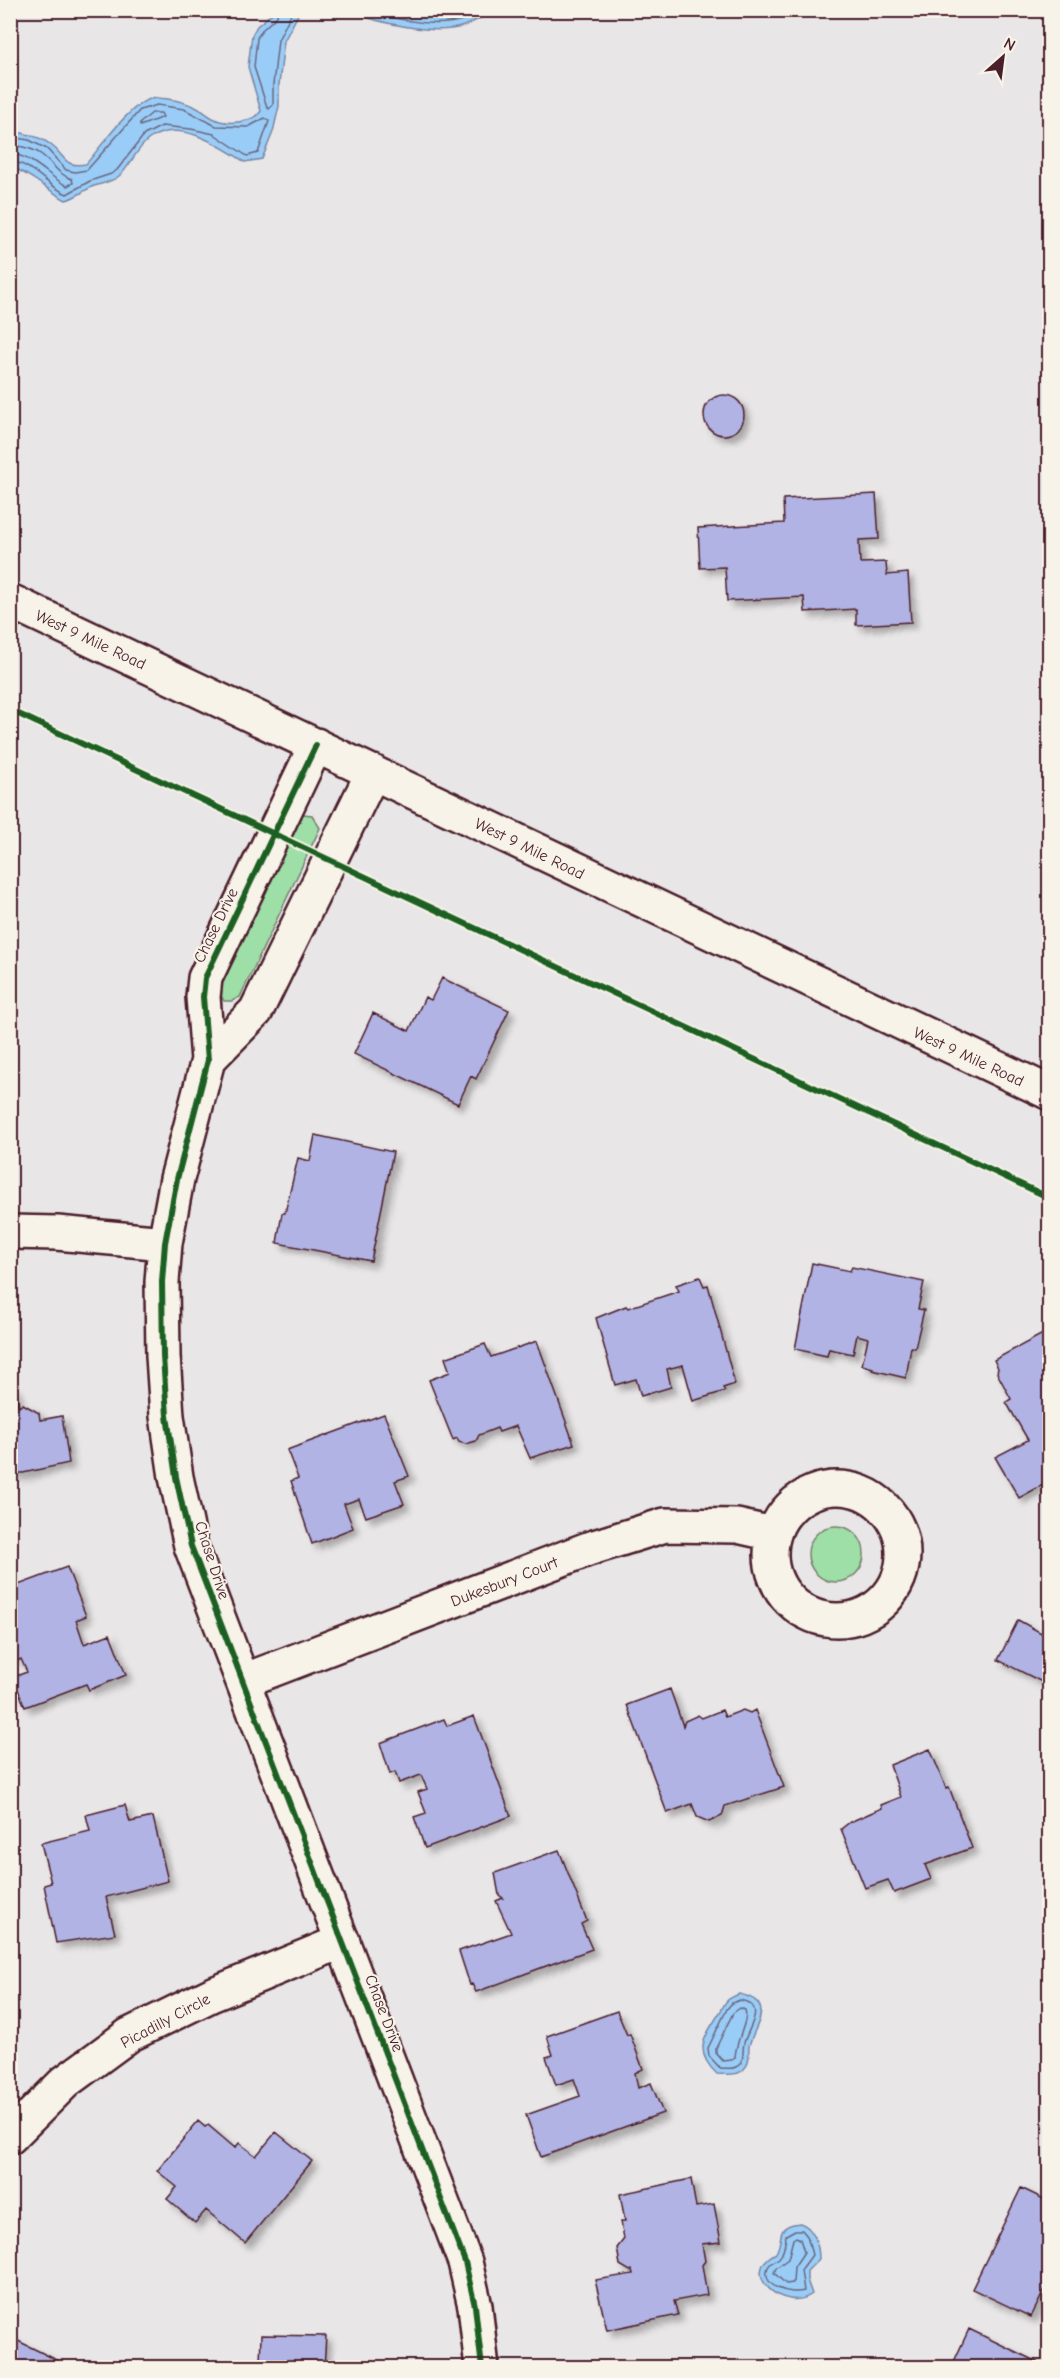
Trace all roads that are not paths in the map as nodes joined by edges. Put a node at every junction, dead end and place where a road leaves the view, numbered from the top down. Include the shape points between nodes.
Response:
1 (10, 601) edge
2 (316, 745) junction
3 (373, 772) junction
4 (208, 1060) junction
5 (1050, 1093) edge
6 (10, 1232) edge
7 (165, 1243) junction
8 (773, 1534) junction
9 (243, 1681) junction
10 (343, 1941) junction
11 (10, 2137) edge
12 (482, 2367) edge

1 - 2 street, West 9 Mile Road
2 - 3 street, West 9 Mile Road
2 - 4 street, Chase Drive via 205,978 202,997
3 - 4 street, Chase Drive via 256,1011
3 - 5 street, West 9 Mile Road
4 - 7 street, Chase Drive
6 - 7 street
7 - 9 street, Chase Drive via 163,1356 176,1478 191,1546
8 - 8 street via 770,1556 774,1575 796,1607 814,1617 853,1619 871,1611 886,1599 903,1563 902,1541 894,1521 880,1504 861,1492 840,1487 818,1490 798,1499 782,1515
8 - 9 street, Dukesbury Court via 737,1526 665,1525 588,1550
9 - 10 street, Chase Drive
10 - 11 street, Picadilly Circle via 211,1995 129,2035 65,2082
10 - 12 street, Chase Drive via 465,2262 476,2306

